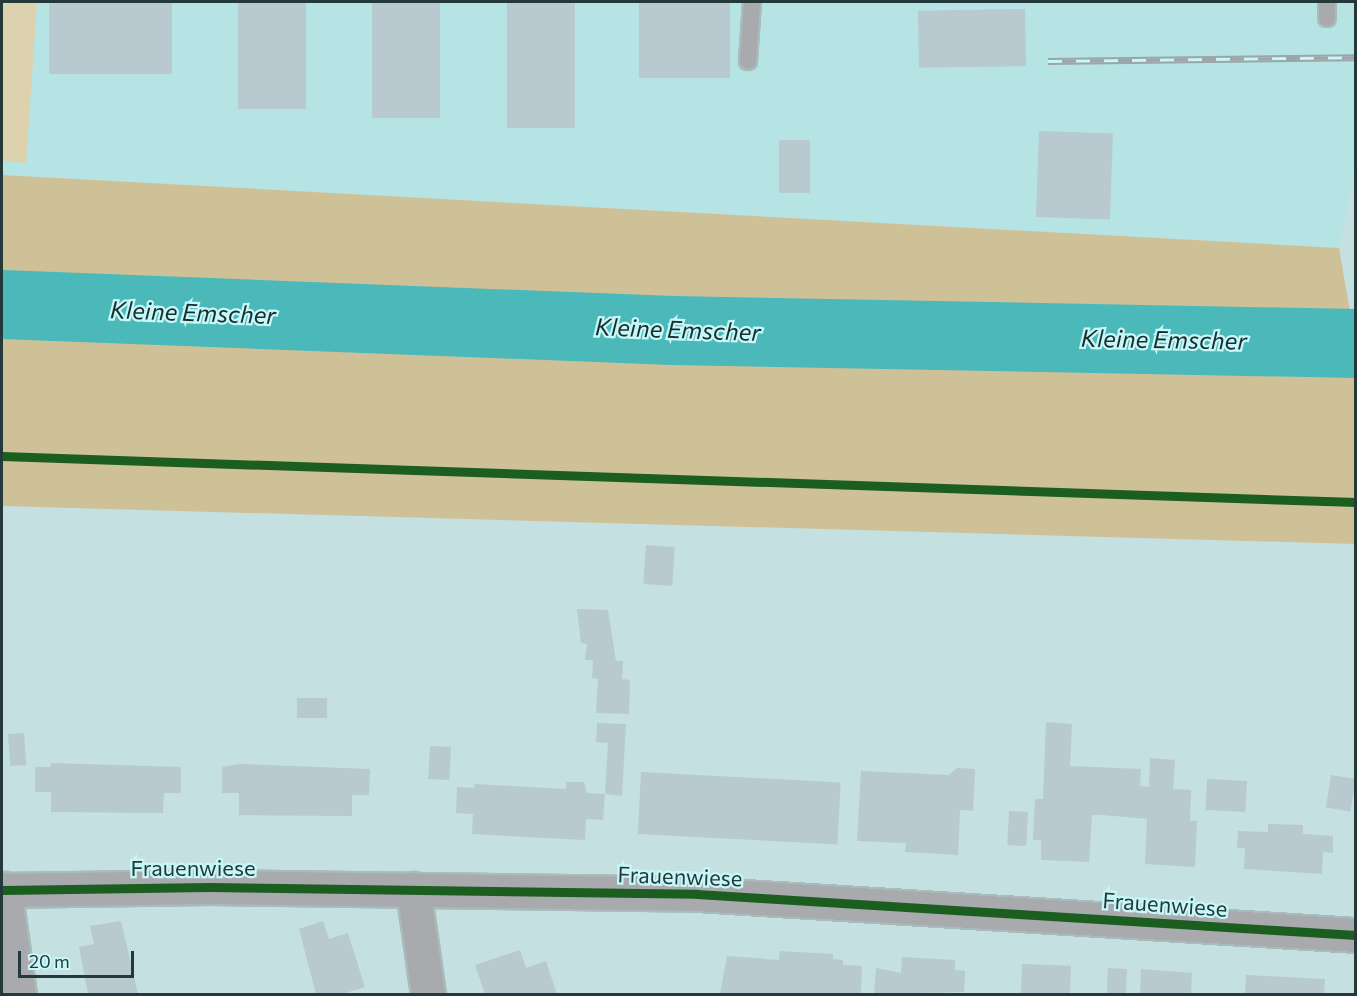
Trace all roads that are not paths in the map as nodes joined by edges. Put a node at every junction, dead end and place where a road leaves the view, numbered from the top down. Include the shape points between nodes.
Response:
1 (752, 2) edge
2 (748, 61) dead end
3 (3, 889) edge
4 (413, 889) junction
5 (1356, 935) edge
6 (19, 994) edge
7 (428, 994) edge

1 - 2 lane
3 - 4 street, Frauenwiese
3 - 6 street
4 - 5 street, Frauenwiese via 697,894
4 - 7 street

